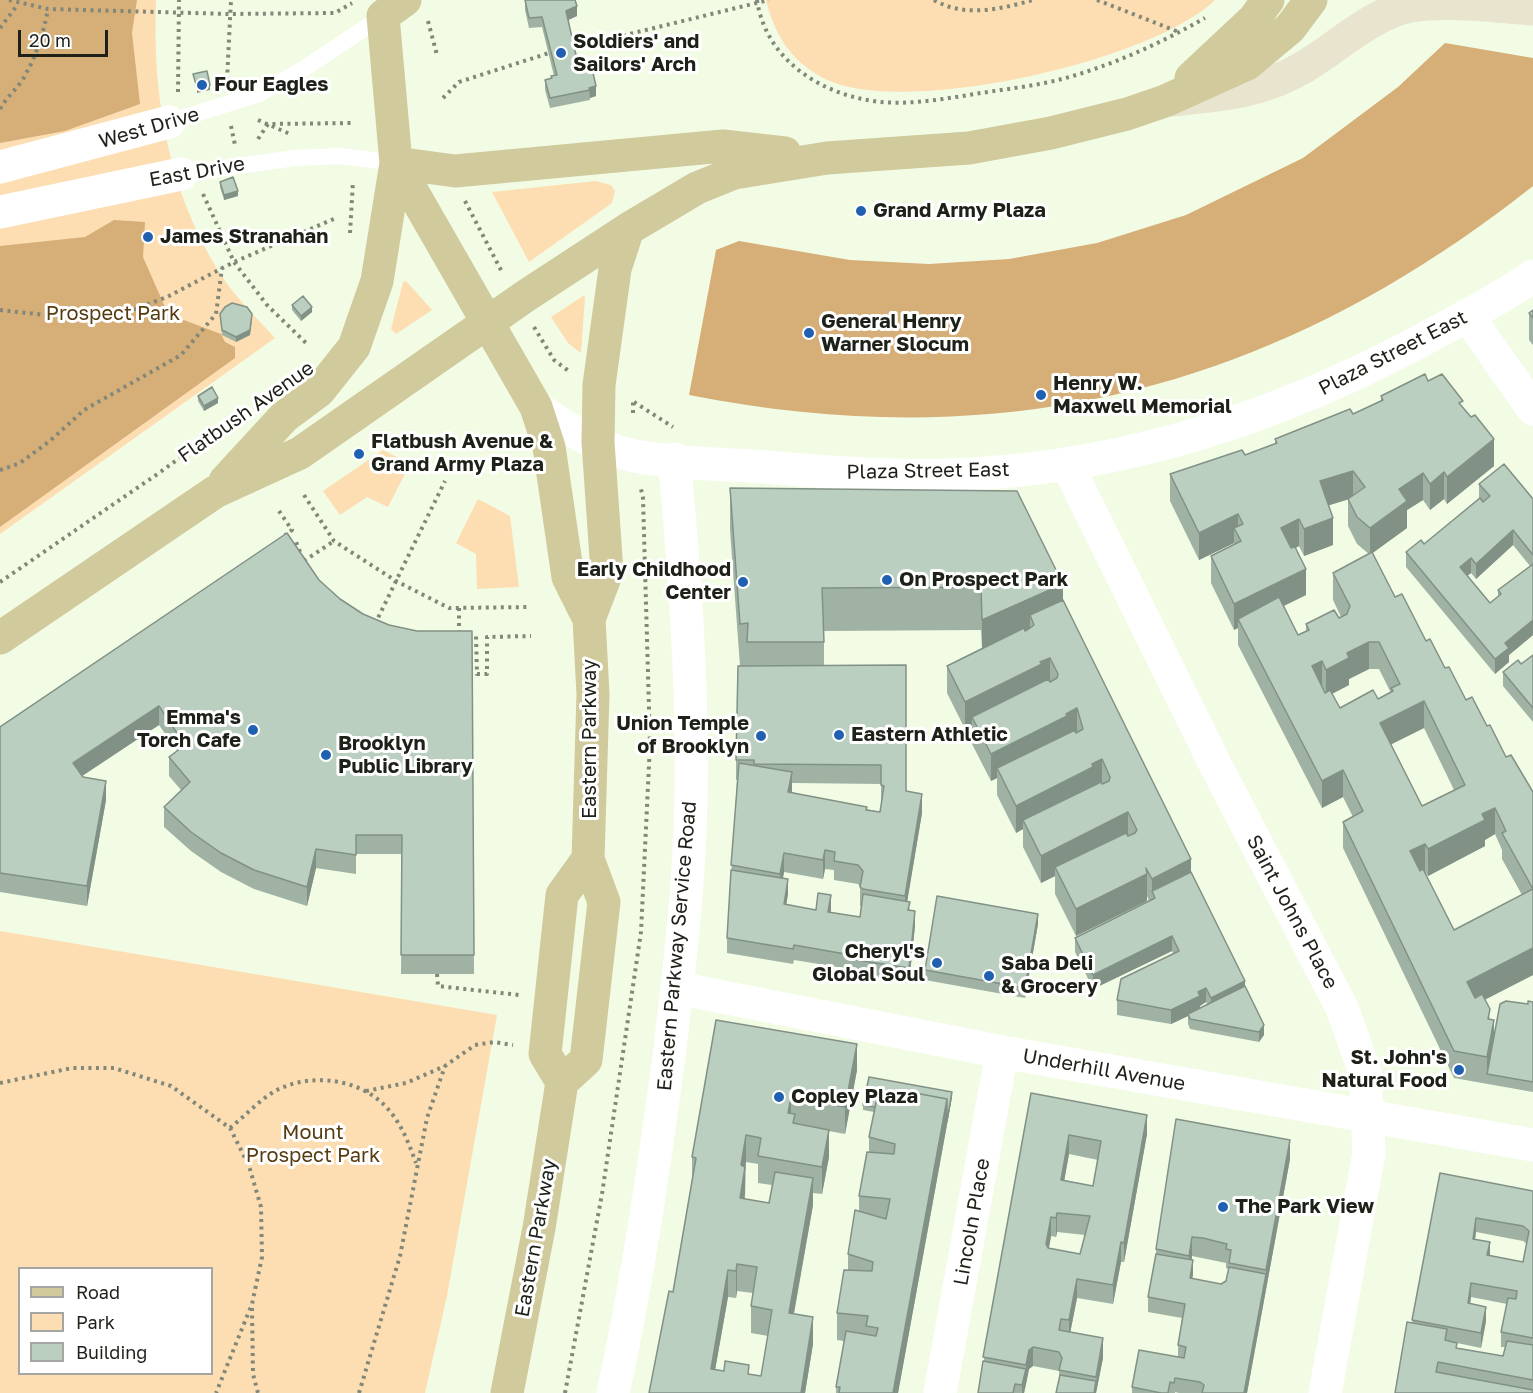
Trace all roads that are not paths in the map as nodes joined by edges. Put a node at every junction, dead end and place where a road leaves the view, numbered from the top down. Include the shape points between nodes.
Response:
1 (1268, 0) edge
2 (1311, 0) edge
3 (389, 6) edge
4 (1533, 9) edge
5 (1165, 101) junction
6 (174, 112) joint
7 (827, 158) junction
8 (396, 163) junction
9 (0, 167) edge
10 (191, 181) joint
11 (0, 212) edge
12 (628, 229) junction
13 (1533, 276) edge
14 (1467, 315) junction
15 (487, 322) junction
16 (537, 407) junction
17 (1533, 409) edge
18 (598, 442) junction
19 (674, 459) junction
20 (1067, 464) junction
21 (215, 492) junction
22 (589, 619) junction
23 (0, 638) edge
24 (588, 860) junction
25 (677, 988) junction
26 (1002, 1052) junction
27 (562, 1082) junction
28 (1369, 1116) junction
29 (1533, 1145) edge
30 (507, 1393) edge
31 (613, 1393) edge
32 (940, 1393) edge
33 (1325, 1393) edge

1 - 5 main road via 1226,47
2 - 5 main road via 1290,28 1247,63
3 - 6 lane, West Drive via 305,68 259,94 226,106
3 - 8 main road
4 - 5 main road via 1434,2 1409,6 1387,14 1302,68 1252,91
5 - 7 main road via 1051,133 969,148
6 - 9 street, West Drive
7 - 8 main road via 723,146 455,171
7 - 12 main road via 734,173 697,188
8 - 10 lane, East Drive via 347,157 295,158 240,164
8 - 15 main road, Plaza Street East
8 - 21 main road via 377,281 354,347 319,391 284,417
10 - 11 street, East Drive
12 - 15 main road
12 - 18 main road, Eastern Parkway via 615,269 606,322
13 - 14 street, Plaza Street East
14 - 17 street
14 - 20 street, Plaza Street East via 1372,368 1249,419
15 - 16 main road, Plaza Street East
15 - 21 main road via 300,453
16 - 18 street, Plaza Street East via 570,430
16 - 22 main road, Eastern Parkway via 549,447 568,577
18 - 19 street, Plaza Street East via 634,456
18 - 22 main road, Eastern Parkway via 607,572
19 - 20 street, Plaza Street East via 904,474 971,474
19 - 25 street, Eastern Parkway Service Road via 687,590 691,699 691,796
20 - 28 street, Saint Johns Place via 1215,764 1342,1008 1365,1072
21 - 23 main road
22 - 24 main road, Eastern Parkway via 593,694
24 - 27 main road via 562,895 545,1054
24 - 27 main road, Eastern Parkway via 604,902 592,1015 586,1060
25 - 26 street, Underhill Avenue
25 - 31 street, Eastern Parkway Service Road via 652,1188
26 - 28 street, Underhill Avenue
26 - 32 street, Lincoln Place
27 - 30 main road, Eastern Parkway
28 - 29 street, Underhill Avenue
28 - 33 street, Saint Johns Place via 1369,1153

